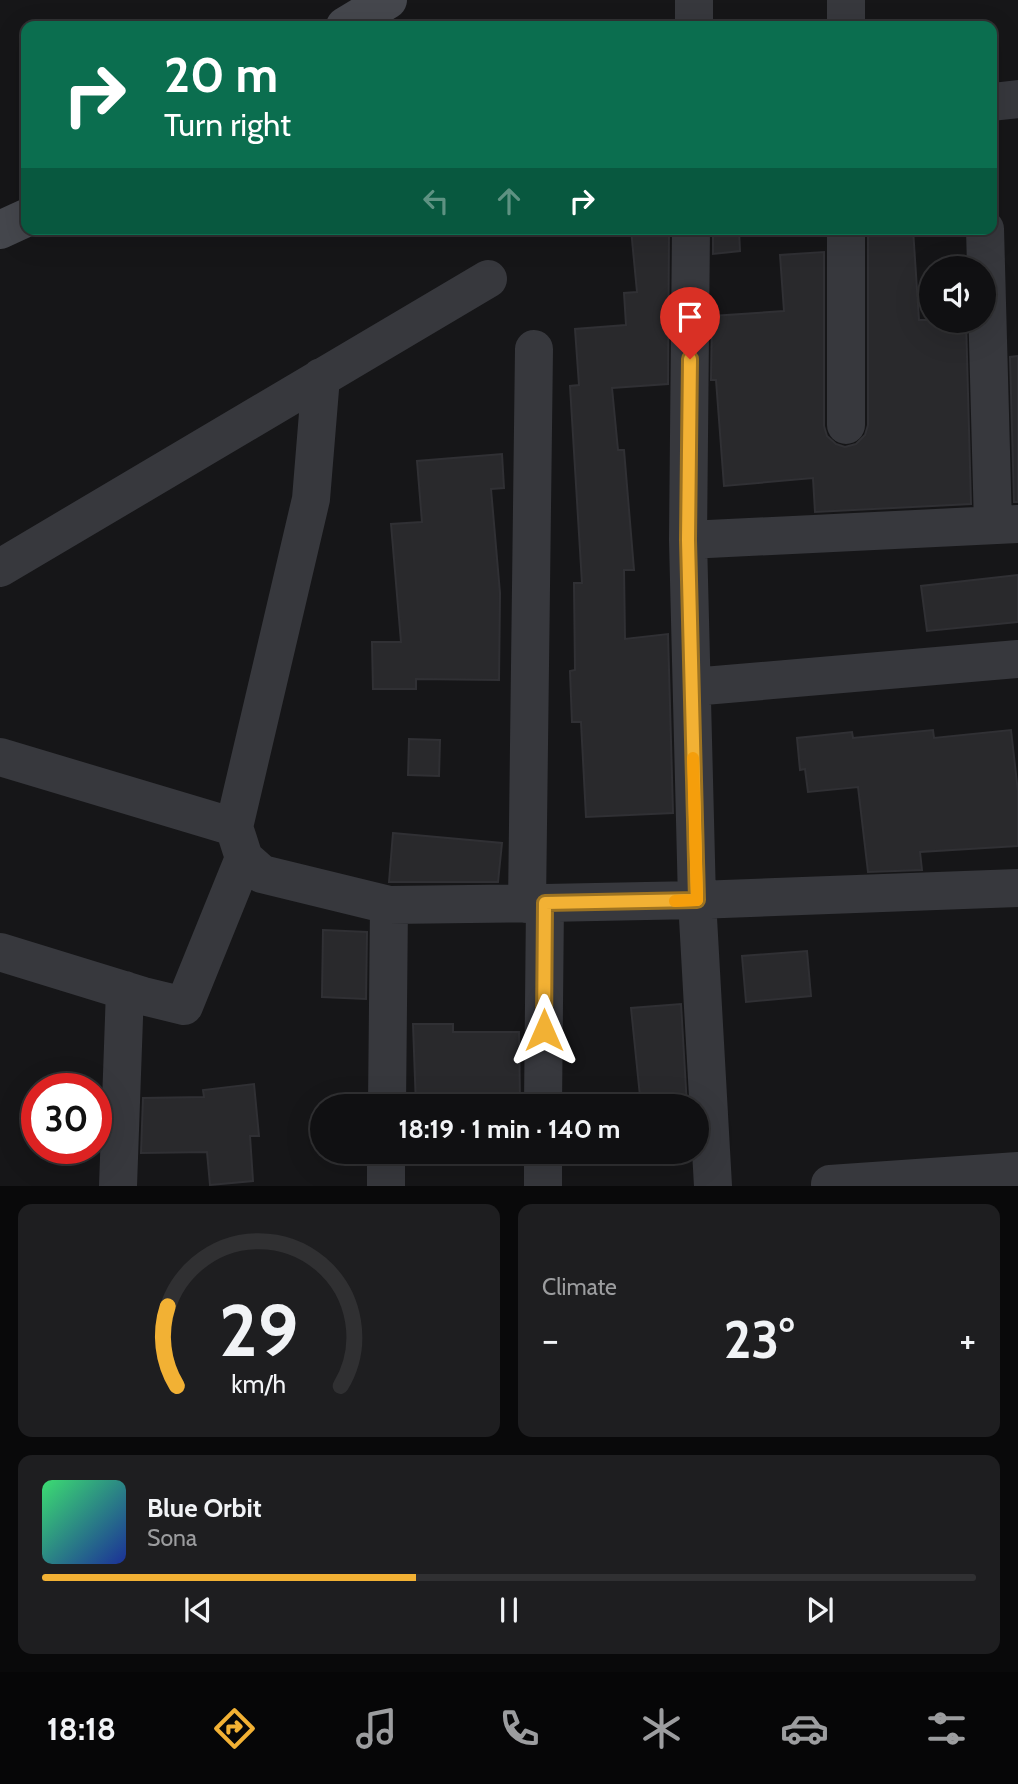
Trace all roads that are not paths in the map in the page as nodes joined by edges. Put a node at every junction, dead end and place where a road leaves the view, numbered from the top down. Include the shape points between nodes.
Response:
1 (388, 0) edge
2 (694, 0) edge
3 (846, 0) edge
4 (353, 21) edge
5 (694, 21) edge
6 (846, 21) edge
7 (1018, 99) edge
8 (997, 101) edge
9 (21, 220) edge
10 (0, 230) edge
11 (691, 235) edge
12 (846, 235) edge
13 (985, 235) edge
14 (488, 279) dead end
15 (534, 349) dead end
16 (321, 377) junction
17 (846, 425) dead end
18 (1006, 525) edge
19 (688, 540) junction
20 (0, 568) edge
21 (1018, 659) edge
22 (692, 687) junction
23 (0, 757) edge
24 (239, 842) junction
25 (1018, 888) edge
26 (697, 900) junction
27 (536, 903) junction
28 (389, 905) junction
29 (0, 952) edge
30 (125, 990) junction
31 (387, 1094) edge
32 (543, 1094) edge
33 (386, 1164) edge
34 (543, 1164) edge
35 (1018, 1171) edge
36 (830, 1184) edge
37 (118, 1185) edge
38 (386, 1185) edge
39 (543, 1185) edge
40 (713, 1185) edge

1 - 4 main road
2 - 5 street
3 - 6 street
7 - 8 street
9 - 10 main road
11 - 19 street
12 - 17 street
13 - 18 street
14 - 16 street
15 - 27 street
16 - 20 street
16 - 24 street via 311,499
18 - 19 street
19 - 22 street
21 - 22 street
22 - 26 street
23 - 24 street
24 - 28 street via 262,874
24 - 30 street via 184,1006
25 - 26 street
26 - 27 street
26 - 40 street
27 - 28 street
27 - 32 street
28 - 31 street
29 - 30 street
30 - 37 street
33 - 38 street
34 - 39 street
35 - 36 street

